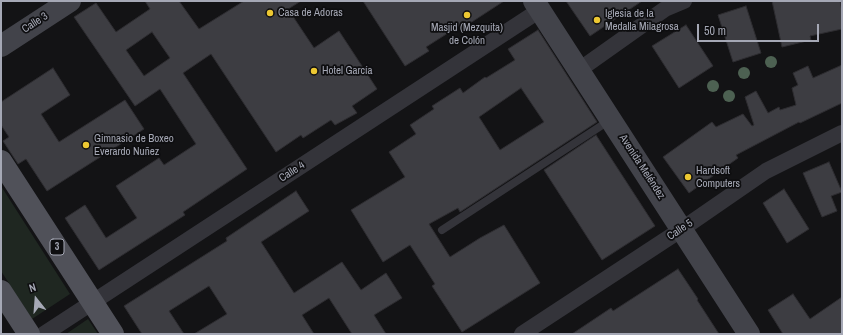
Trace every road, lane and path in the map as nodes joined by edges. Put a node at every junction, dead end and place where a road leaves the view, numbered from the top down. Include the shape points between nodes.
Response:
1 (684, 1) edge
2 (59, 4) edge
3 (537, 6) edge
4 (1, 46) edge
5 (579, 70) junction
6 (610, 119) junction
7 (842, 133) edge
8 (1, 161) edge
9 (682, 229) junction
10 (442, 230) dead end
11 (1, 291) edge
12 (93, 302) junction
13 (29, 334) edge
14 (44, 334) edge
15 (113, 334) edge
16 (522, 334) edge
17 (749, 334) edge

1 - 5 street via 665,9
2 - 4 street, Calle 3
3 - 5 street, Avenida Meléndez
3 - 12 street, Calle 4
5 - 6 street, Avenida Meléndez
6 - 9 street, Avenida Meléndez
6 - 10 lane
7 - 9 street, Calle 5 via 766,171
8 - 12 main road, 3
9 - 16 street, Calle 5
9 - 17 street, Avenida Meléndez
11 - 13 main road
12 - 14 street, Calle 4
12 - 15 main road, 3

